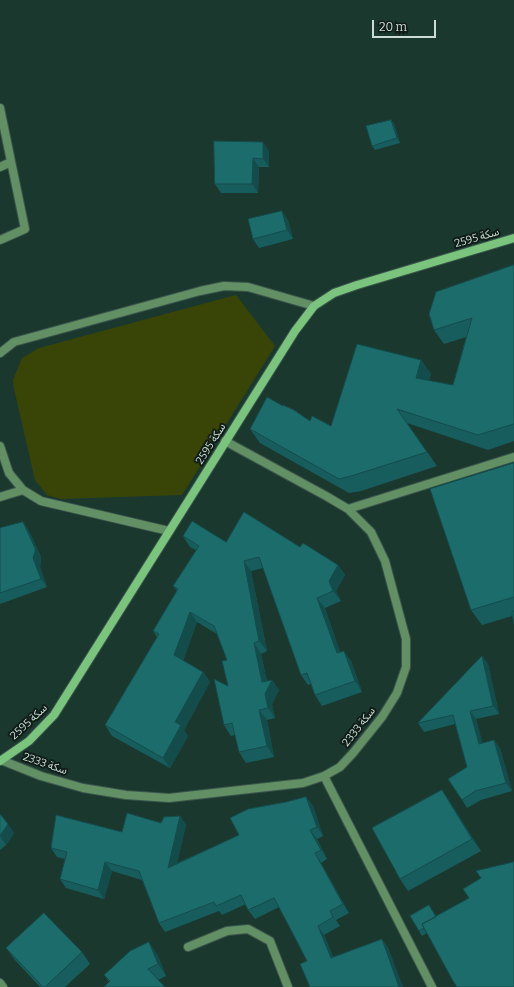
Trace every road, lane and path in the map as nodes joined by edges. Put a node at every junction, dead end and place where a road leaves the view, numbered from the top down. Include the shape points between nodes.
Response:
1 (0, 108) edge
2 (11, 162) junction
3 (0, 167) edge
4 (514, 238) edge
5 (0, 240) edge
6 (314, 306) junction
7 (0, 352) edge
8 (225, 442) junction
9 (0, 446) edge
10 (514, 457) edge
11 (23, 490) junction
12 (0, 497) edge
13 (348, 509) junction
14 (169, 531) junction
15 (0, 760) edge
16 (324, 776) junction
17 (188, 947) dead end
18 (0, 983) edge
19 (3, 987) edge
20 (288, 987) edge
21 (432, 987) edge

1 - 2 street
2 - 3 street
2 - 5 street via 25,229
4 - 6 street, سكة 2595 via 357,285 334,293
6 - 7 street via 248,286 224,286 14,342
6 - 8 street, سكة 2595 via 295,331
8 - 13 street, سكة 2333
8 - 14 street, سكة 2595
9 - 11 street via 9,473
10 - 13 street
11 - 12 street
11 - 14 street via 41,501
13 - 16 street, سكة 2333 via 371,532 385,561 406,639 406,667 397,694 382,717 340,767
14 - 15 street, سكة 2595 via 54,715 29,740
15 - 16 street, سكة 2333 via 41,776 83,788 169,798 303,783
16 - 21 street
17 - 20 street via 227,931 248,929 270,941
18 - 19 street

